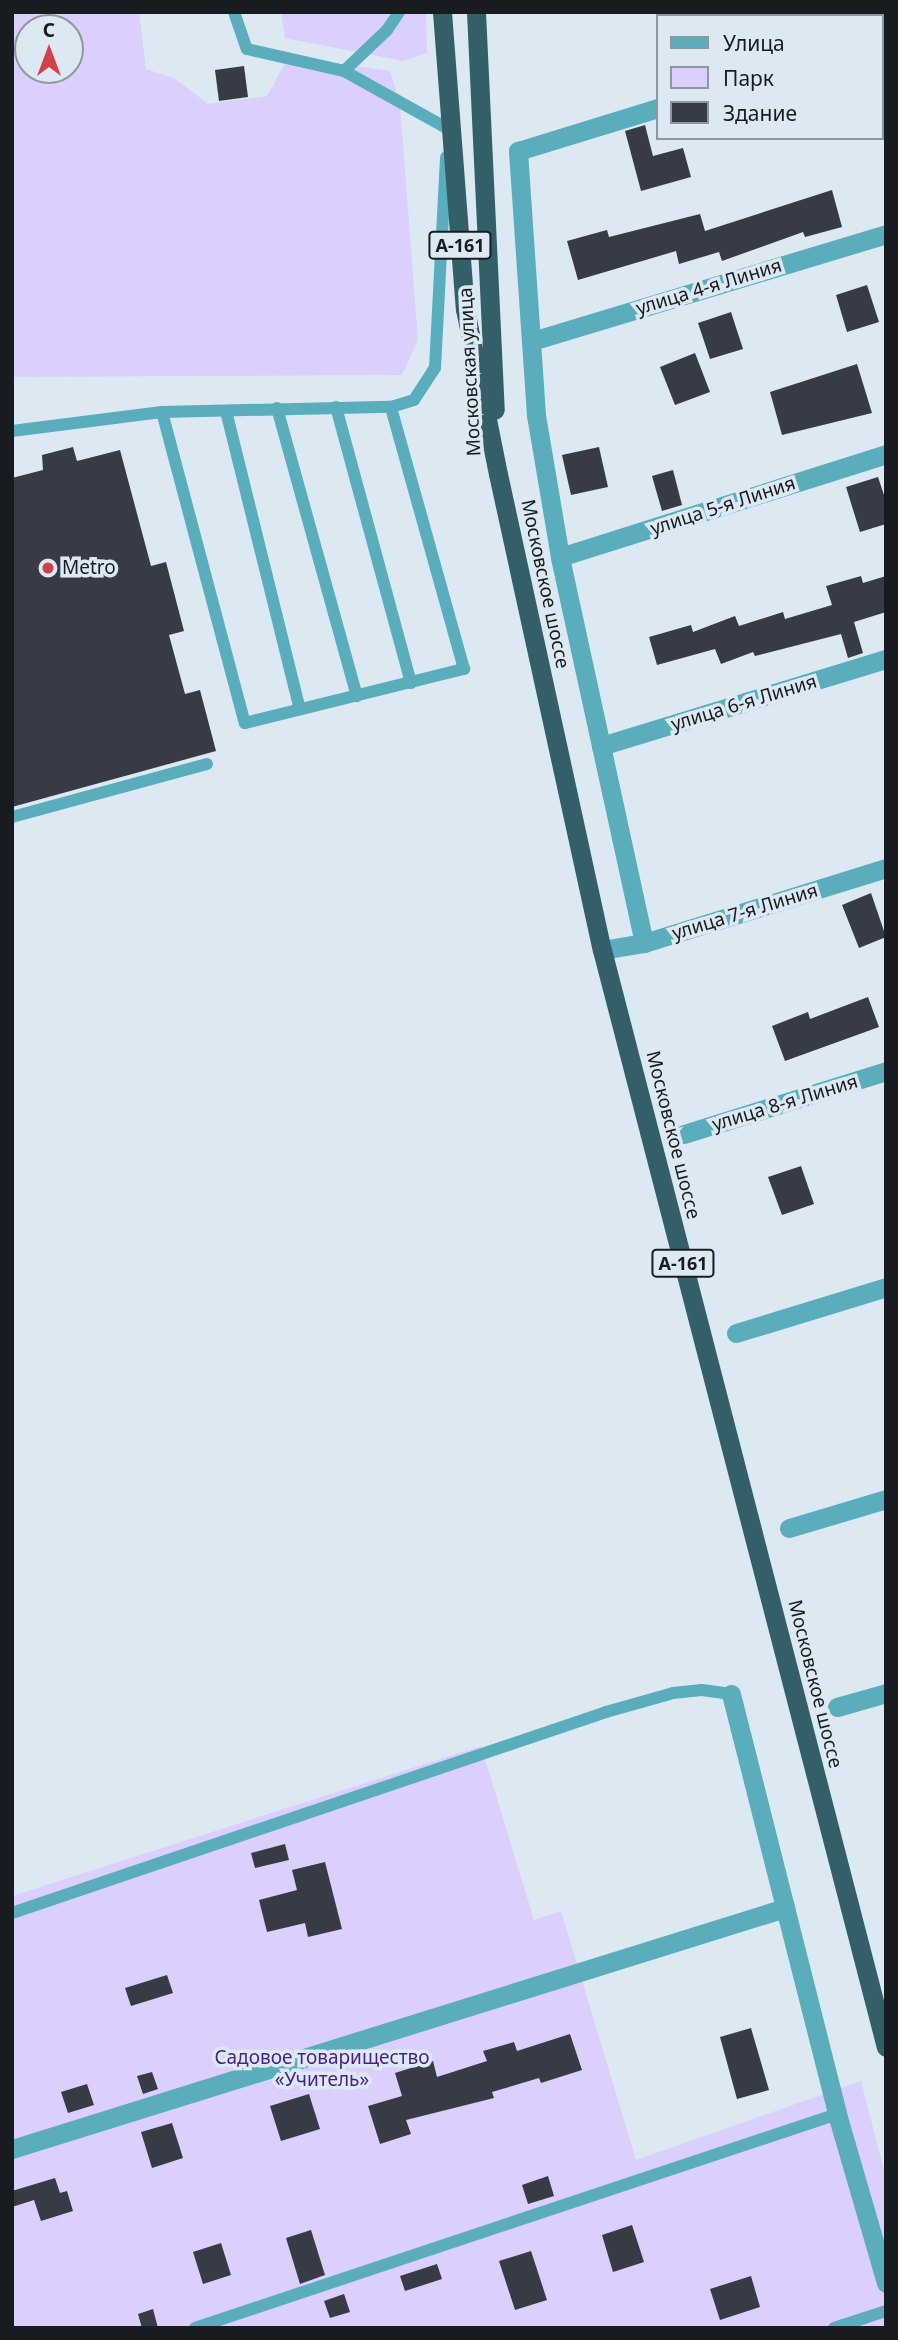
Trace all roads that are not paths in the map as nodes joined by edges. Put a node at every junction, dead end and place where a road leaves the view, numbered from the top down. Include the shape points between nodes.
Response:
1 (234, 12) edge
2 (398, 12) edge
3 (442, 12) edge
4 (476, 12) edge
5 (344, 71) junction
6 (656, 109) edge
7 (450, 130) junction
8 (441, 200) junction
9 (458, 223) junction
10 (886, 234) edge
11 (532, 341) junction
12 (336, 407) junction
13 (391, 407) junction
14 (278, 408) junction
15 (226, 411) junction
16 (162, 412) junction
17 (12, 431) edge
18 (886, 454) edge
19 (498, 474) junction
20 (560, 557) junction
21 (886, 659) edge
22 (411, 683) junction
23 (357, 696) junction
24 (300, 709) junction
25 (601, 746) junction
26 (207, 764) dead end
27 (12, 817) edge
28 (886, 869) edge
29 (644, 943) junction
30 (602, 950) junction
31 (886, 1071) edge
32 (684, 1134) dead end
33 (886, 1287) edge
34 (736, 1333) dead end
35 (886, 1499) edge
36 (789, 1528) dead end
37 (886, 1693) edge
38 (731, 1694) joint
39 (837, 1707) dead end
40 (785, 1908) junction
41 (12, 1913) edge
42 (886, 2047) edge
43 (837, 2113) junction
44 (12, 2149) edge
45 (886, 2283) edge
46 (886, 2311) edge
47 (195, 2328) edge
48 (834, 2328) edge

1 - 5 lane via 247,49
2 - 5 lane via 387,30
3 - 7 highway, Московская улица / А-161
4 - 19 highway, Московская улица / А-161
5 - 7 lane
6 - 11 street via 518,151
7 - 8 lane
7 - 9 highway, Московская улица / А-161
8 - 9 lane
8 - 13 lane via 435,368 414,400
9 - 19 highway, Московская улица / А-161 via 465,309
10 - 11 street, улица 4-я Линия
11 - 20 street via 536,415
12 - 13 lane
12 - 14 lane
12 - 22 lane
13 - 22 lane via 464,669
14 - 15 lane
14 - 23 lane
15 - 16 lane
15 - 24 lane
16 - 17 lane
16 - 24 lane via 245,723
18 - 20 street, улица 5-я Линия
19 - 30 highway, Московское шоссе / А-161
20 - 25 street
21 - 25 street, улица 6-я Линия
22 - 23 lane
23 - 24 lane
25 - 29 street
26 - 27 lane
28 - 29 street, улица 7-я Линия
29 - 30 street, улица 7-я Линия
30 - 42 highway, Московское шоссе / А-161
31 - 32 street, улица 8-я Линия
33 - 34 street
35 - 36 street
37 - 39 street
38 - 40 street
38 - 41 lane via 673,1693 606,1712
40 - 43 street
40 - 44 street
43 - 45 street
43 - 47 lane
46 - 48 lane

